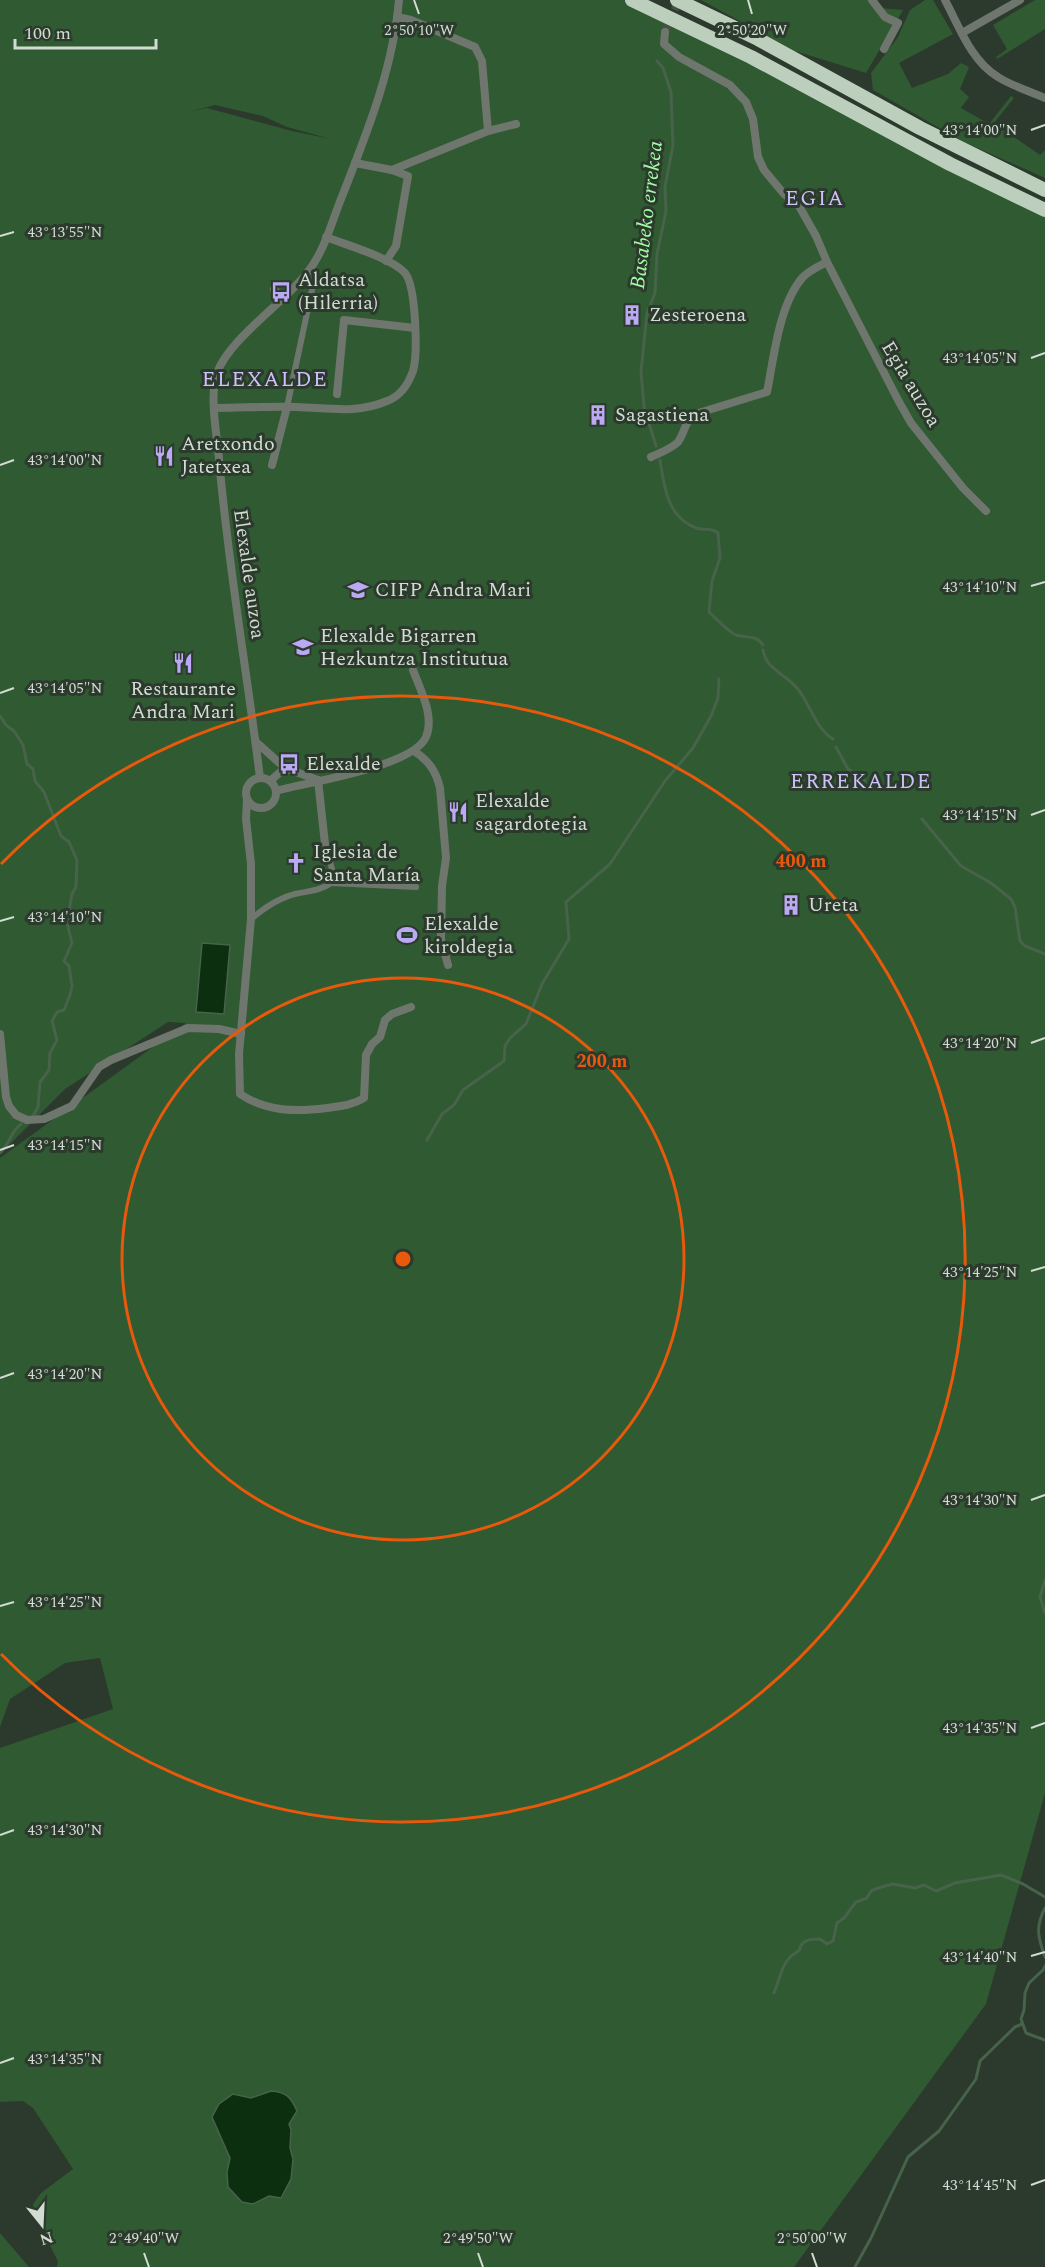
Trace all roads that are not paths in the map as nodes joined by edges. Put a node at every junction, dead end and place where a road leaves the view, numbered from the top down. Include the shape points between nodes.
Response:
1 (399, 0) edge
2 (632, 0) edge
3 (677, 0) edge
4 (872, 0) edge
5 (945, 0) edge
6 (1020, 0) edge
7 (397, 17) junction
8 (665, 32) dead end
9 (962, 33) junction
10 (884, 49) dead end
11 (1045, 98) edge
12 (516, 124) dead end
13 (488, 130) junction
14 (412, 162) junction
15 (355, 163) junction
16 (392, 170) junction
17 (408, 176) junction
18 (1045, 190) edge
19 (1045, 210) edge
20 (326, 237) junction
21 (386, 261) junction
22 (827, 262) junction
23 (306, 275) junction
24 (274, 289) dead end
25 (282, 299) junction
26 (415, 328) junction
27 (337, 394) dead end
28 (287, 407) junction
29 (214, 408) junction
30 (651, 457) dead end
31 (272, 465) dead end
32 (986, 511) dead end
33 (412, 670) dead end
34 (255, 742) junction
35 (414, 751) junction
36 (285, 768) junction
37 (260, 778) junction
38 (318, 780) junction
39 (270, 781) junction
40 (276, 791) junction
41 (247, 799) junction
42 (325, 844) joint
43 (331, 883) junction
44 (416, 887) dead end
45 (251, 919) junction
46 (448, 965) dead end
47 (411, 1007) dead end
48 (0, 1034) edge
49 (241, 1034) junction

1 - 7 street, Elexalde auzoa
2 - 19 highway via 751,57 950,164
3 - 18 highway
4 - 10 street via 885,17 898,23
5 - 9 street
6 - 9 street
7 - 13 street via 475,46 482,61
7 - 15 street, Elexalde auzoa via 391,56
8 - 22 street, Egia auzoa via 664,44 679,57 730,85 746,102 764,170 799,206
9 - 11 street via 983,66
12 - 13 street
13 - 14 street
14 - 16 street
14 - 17 street
15 - 16 street
15 - 20 street, Elexalde auzoa
16 - 17 street
17 - 21 street via 396,246
20 - 21 street
20 - 23 street, Elexalde auzoa
21 - 26 street via 401,269 411,283
22 - 30 street via 809,272 785,308 767,392 692,415 678,441
22 - 32 street, Egia auzoa via 912,423
23 - 25 street, Elexalde auzoa
23 - 28 street via 313,285
24 - 25 street
25 - 29 street, Elexalde auzoa via 223,362 216,374
26 - 27 street via 344,320
26 - 28 street via 412,374 394,399 357,410
28 - 29 street
28 - 31 street
29 - 34 street, Elexalde auzoa via 225,528
33 - 35 street via 428,717 426,736
34 - 36 street
34 - 37 street, Elexalde auzoa
35 - 38 street via 362,771
35 - 46 street via 431,764 440,788 446,858 441,939
36 - 38 street
36 - 39 street
37 - 39 street
37 - 41 street via 248,785
38 - 40 street
38 - 42 street
39 - 40 street
40 - 41 street via 267,807 258,808
41 - 45 street
42 - 43 street via 332,869
43 - 44 street
43 - 45 street via 285,897
45 - 49 street
47 - 49 street via 385,1020 380,1037 366,1055 364,1098 345,1105 284,1111 240,1094
48 - 49 street via 6,1097 16,1115 27,1120 44,1119 72,1106 99,1068 188,1028

